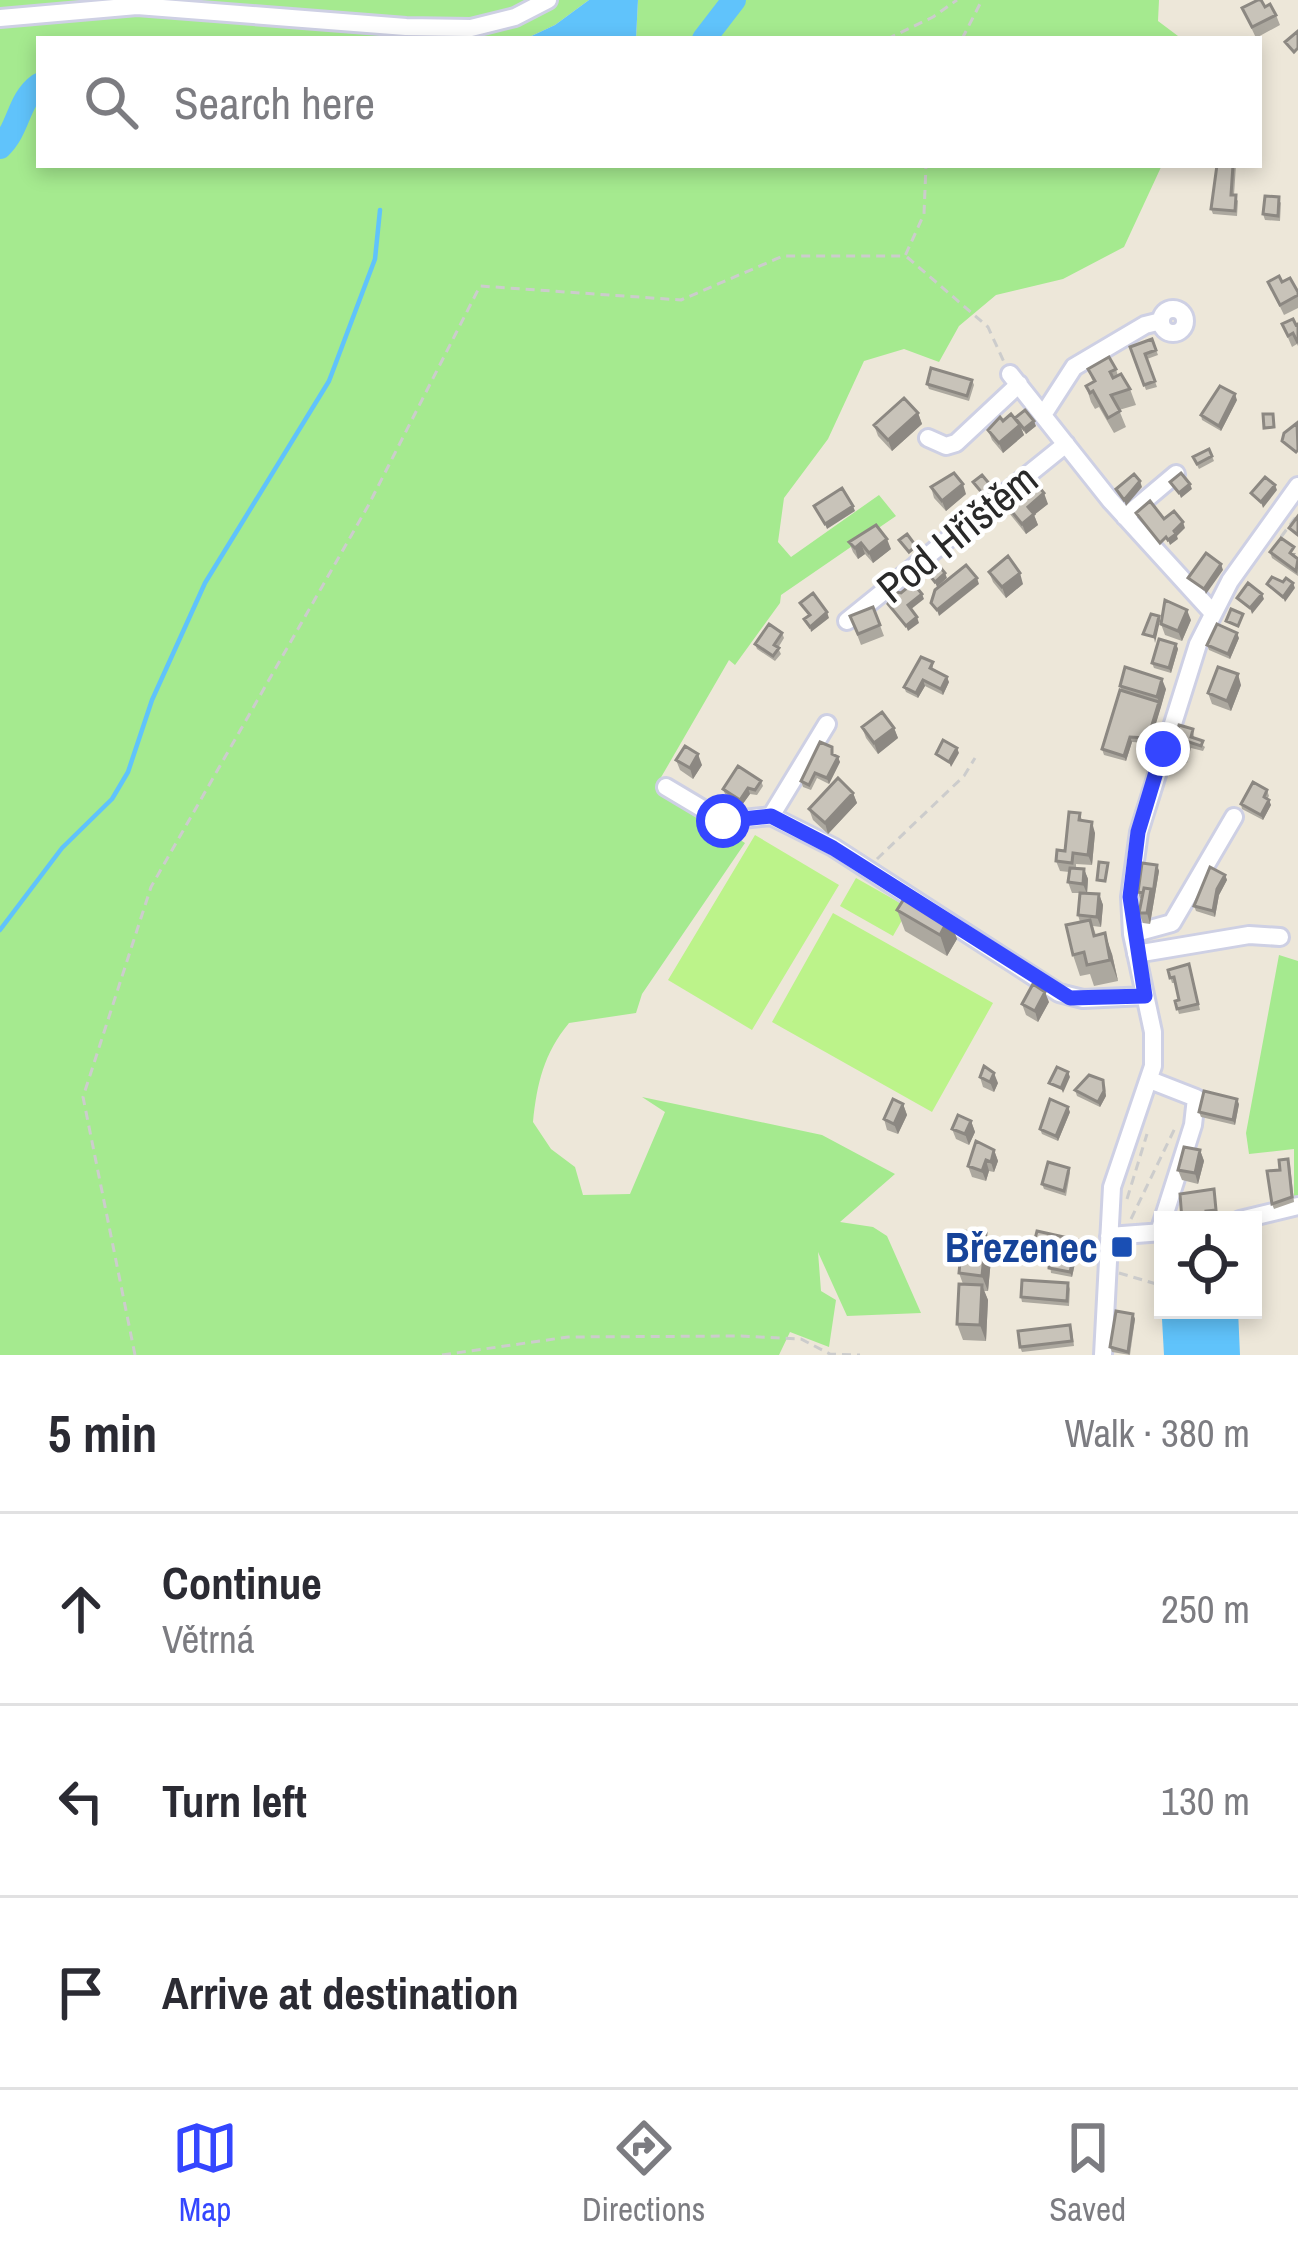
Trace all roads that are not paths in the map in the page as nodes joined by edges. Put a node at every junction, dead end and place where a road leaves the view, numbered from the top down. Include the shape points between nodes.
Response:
1 (548, 0) edge
2 (0, 18) edge
3 (1161, 321) dead end
4 (1042, 415) junction
5 (928, 438) dead end
6 (1066, 444) junction
7 (1177, 474) edge
8 (1298, 487) edge
9 (1125, 517) junction
10 (1213, 613) junction
11 (848, 621) edge
12 (827, 724) dead end
13 (666, 787) dead end
14 (771, 816) junction
15 (1234, 818) dead end
16 (1132, 934) junction
17 (1280, 937) dead end
18 (1136, 954) junction
19 (1145, 996) junction
20 (1150, 1080) junction
21 (1298, 1206) edge
22 (1167, 1211) edge
23 (1262, 1215) edge
24 (1154, 1233) edge
25 (1109, 1236) junction
26 (1103, 1355) edge

1 - 2 street via 471,28 137,6
3 - 4 street via 1074,367
4 - 5 street, Pod Hřištěm via 1014,379 956,442
4 - 6 street, Pod Hřištěm
6 - 9 street, Pod Hřištěm
6 - 11 street, Pod Hřištěm
7 - 9 street
8 - 10 street
9 - 10 street, Pod Hřištěm
10 - 16 street via 1138,832
12 - 14 street
13 - 14 street via 723,821
14 - 19 street via 1070,998
15 - 16 street via 1172,923
16 - 18 street
17 - 18 street
18 - 19 street
19 - 20 street via 1155,1047
20 - 22 street via 1195,1095
20 - 25 street via 1117,1163
21 - 23 street
24 - 25 street
25 - 26 street

